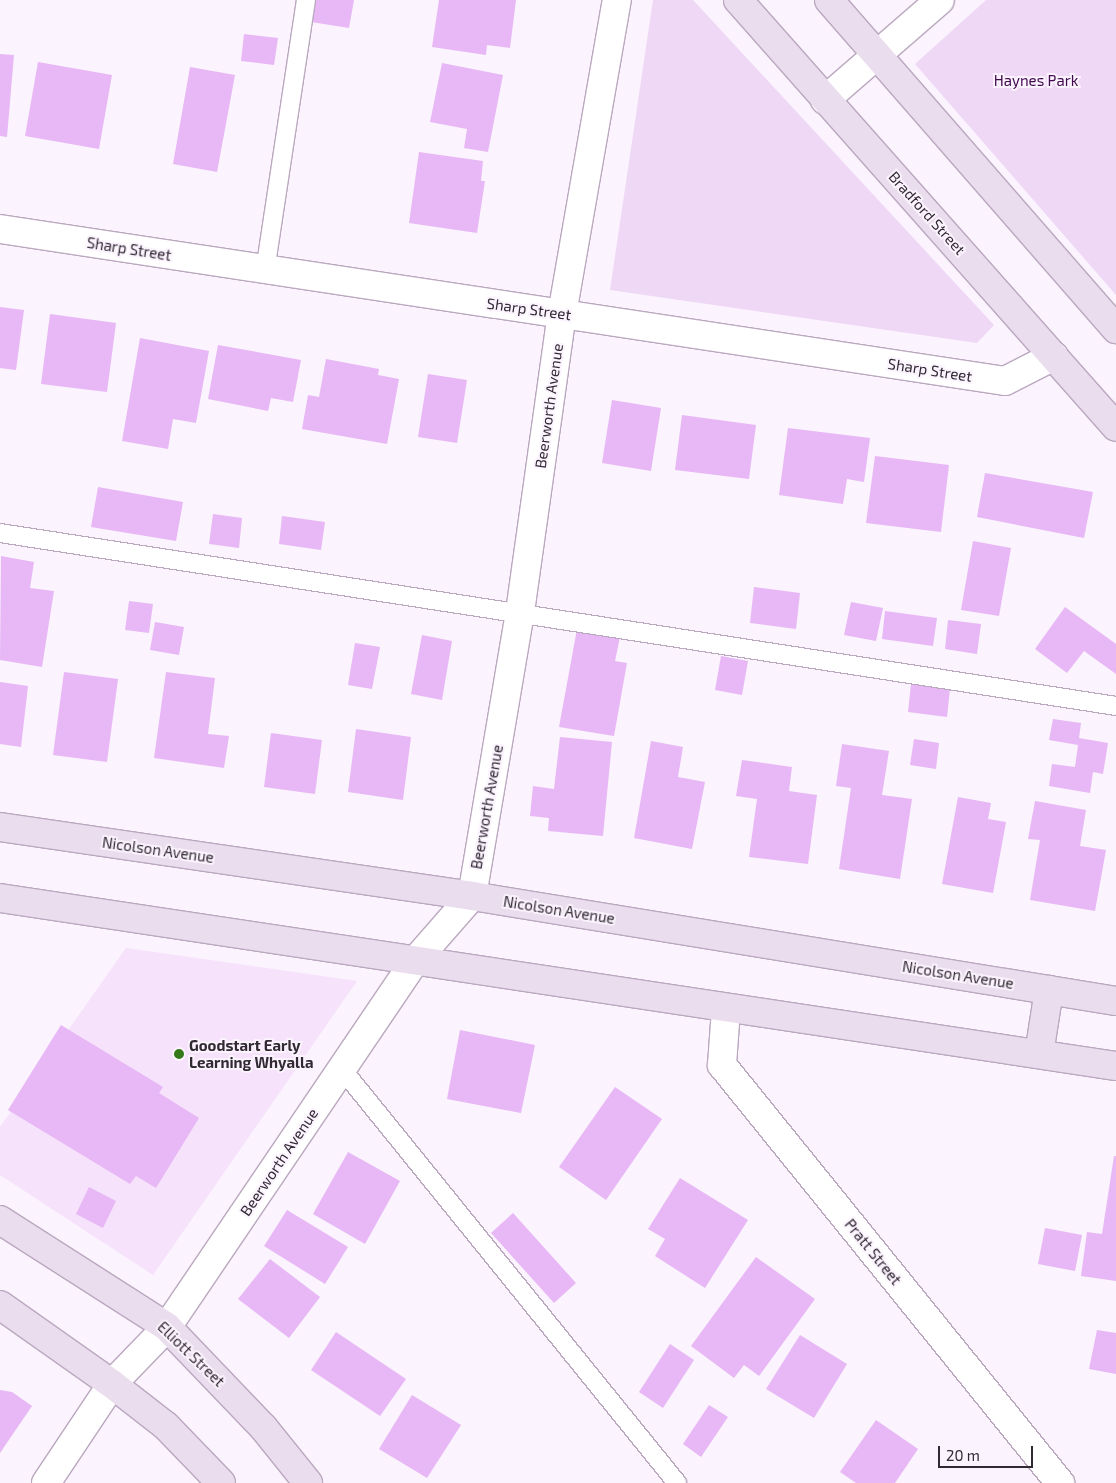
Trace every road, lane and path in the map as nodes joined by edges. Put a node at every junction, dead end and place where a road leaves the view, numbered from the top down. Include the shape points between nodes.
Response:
1 (306, 0) edge
2 (617, 0) edge
3 (738, 0) edge
4 (829, 0) edge
5 (940, 0) edge
6 (878, 55) junction
7 (825, 100) junction
8 (0, 229) edge
9 (265, 271) junction
10 (562, 314) junction
11 (1116, 329) edge
12 (1054, 356) junction
13 (1116, 427) edge
14 (0, 533) edge
15 (520, 612) junction
16 (1116, 706) edge
17 (0, 827) edge
18 (472, 896) junction
19 (0, 898) edge
20 (415, 960) junction
21 (1049, 990) junction
22 (1116, 1000) edge
23 (726, 1009) junction
24 (1039, 1054) junction
25 (1116, 1066) edge
26 (342, 1069) junction
27 (0, 1220) edge
28 (0, 1305) edge
29 (167, 1327) junction
30 (112, 1384) junction
31 (46, 1483) edge
32 (221, 1483) edge
33 (308, 1483) edge
34 (677, 1483) edge
35 (1060, 1483) edge

1 - 9 lane
2 - 10 street, Beerworth Avenue
3 - 7 main road, Bradford Street
4 - 6 main road
5 - 6 street
6 - 7 street
6 - 11 main road
7 - 12 main road, Bradford Street
8 - 9 street, Sharp Street
9 - 10 street, Sharp Street
10 - 12 street, Sharp Street via 1004,381
10 - 15 street, Beerworth Avenue
12 - 13 main road, Bradford Street
14 - 15 lane
15 - 16 lane
15 - 18 street, Beerworth Avenue
17 - 18 main road, Nicolson Avenue
18 - 20 street, Beerworth Avenue
18 - 21 main road, Nicolson Avenue
19 - 20 main road
20 - 23 main road
20 - 26 street, Beerworth Avenue
21 - 22 main road, Nicolson Avenue
21 - 24 main road
23 - 24 main road
23 - 35 street, Pratt Street via 722,1065
24 - 25 main road
26 - 29 street, Beerworth Avenue
26 - 34 lane
27 - 29 main road, Elliott Street
28 - 30 main road
29 - 30 street, Beerworth Avenue
29 - 33 main road, Elliott Street via 263,1427
30 - 31 street, Beerworth Avenue
30 - 32 main road via 166,1426

